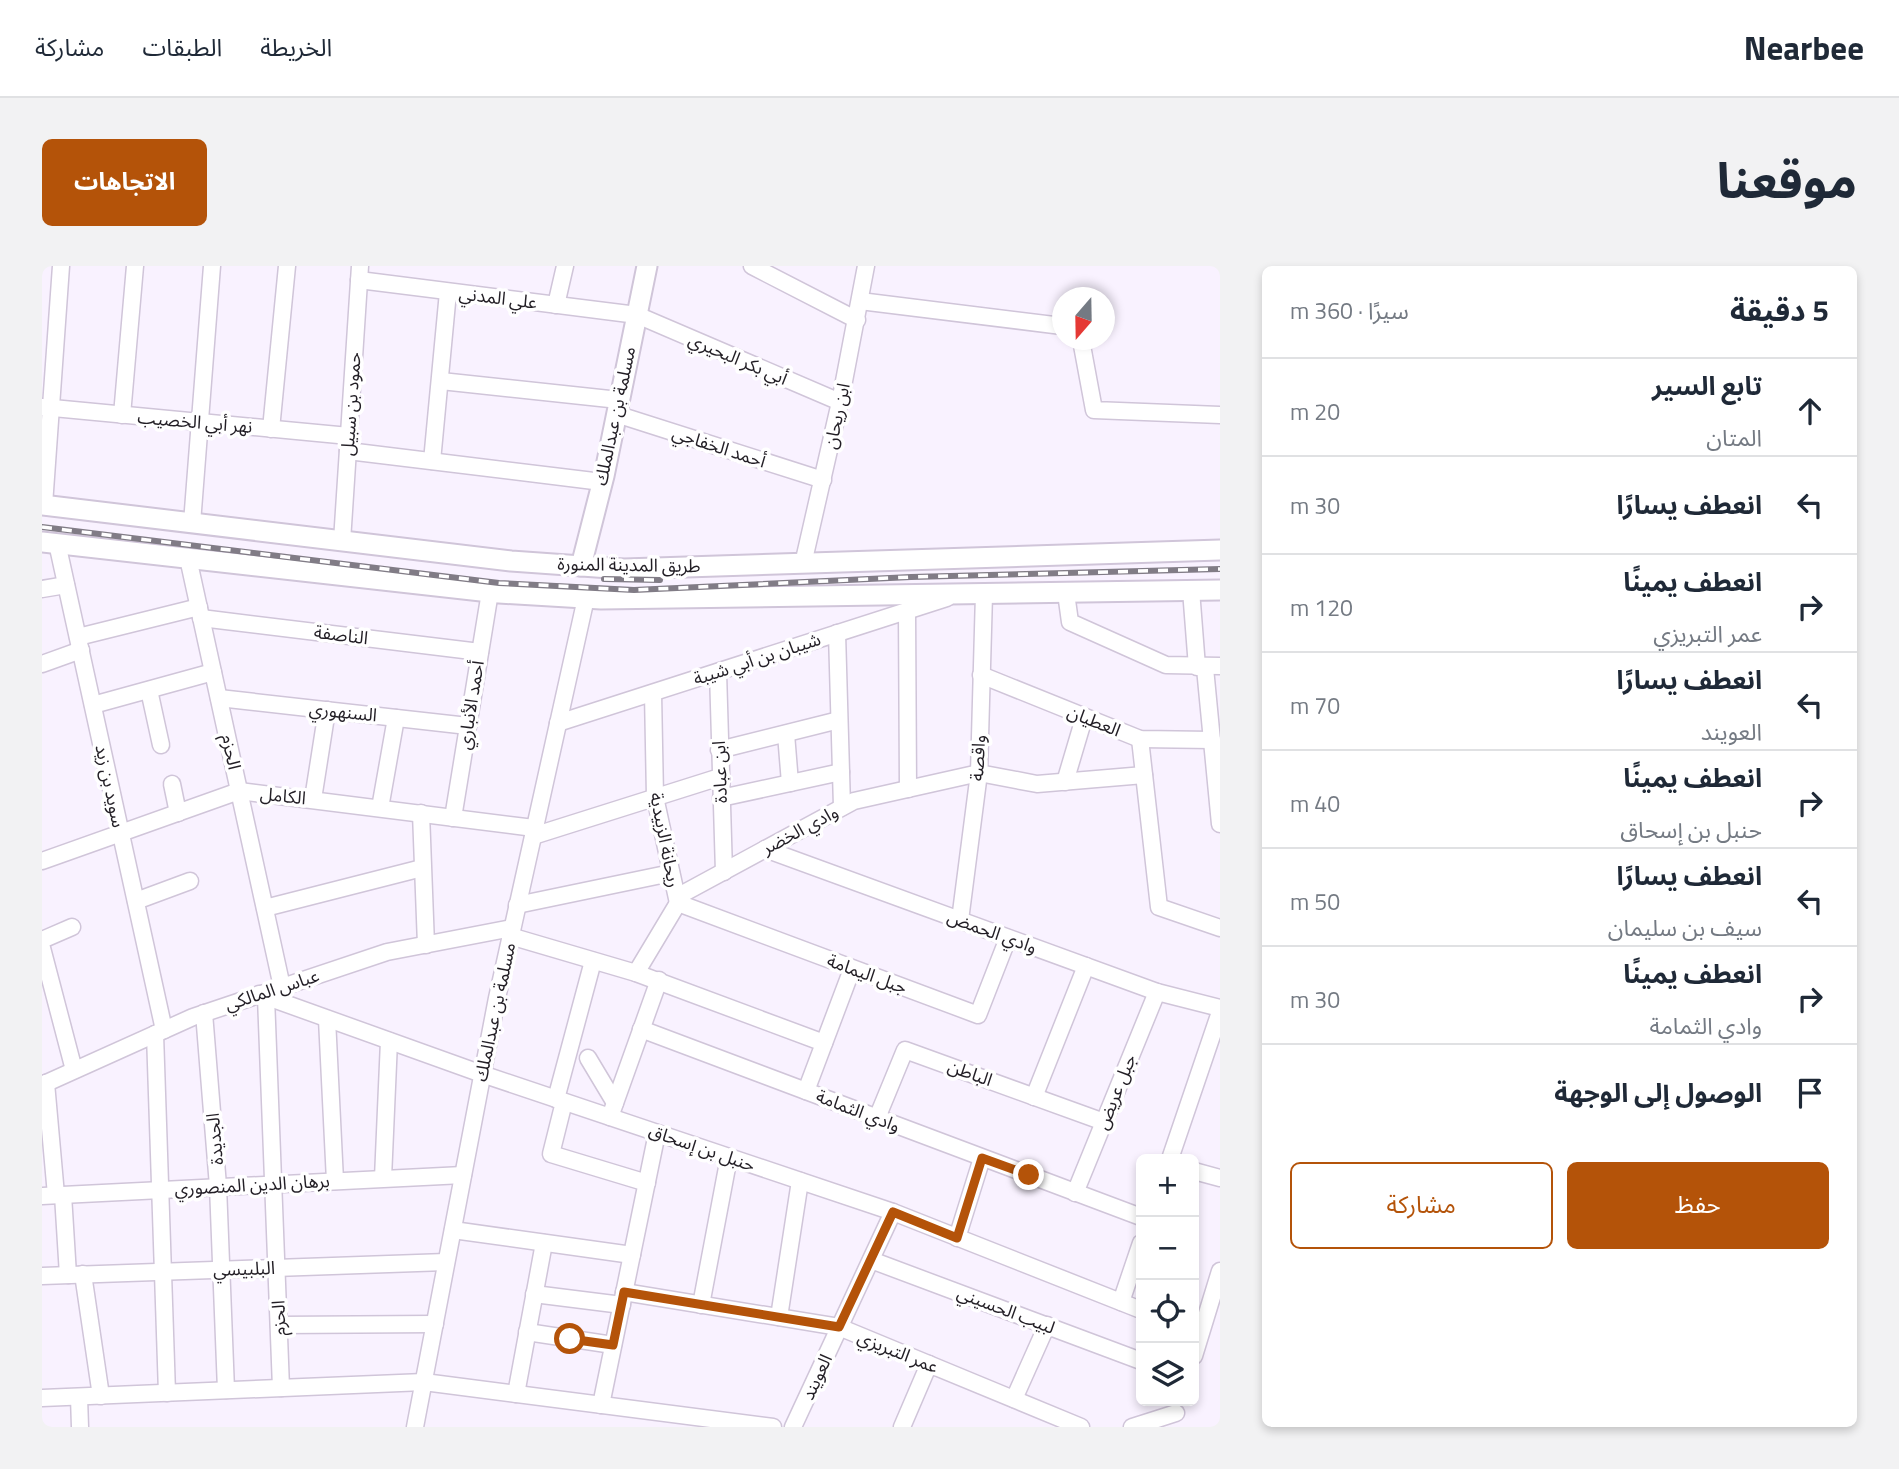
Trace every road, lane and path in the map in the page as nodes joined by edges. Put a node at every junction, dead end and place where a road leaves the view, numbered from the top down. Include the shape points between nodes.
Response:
1 (61, 266) edge
2 (135, 266) edge
3 (212, 266) edge
4 (287, 266) edge
5 (565, 266) edge
6 (647, 266) edge
7 (866, 266) edge
8 (759, 268) edge
9 (359, 273) edge
10 (448, 292) junction
11 (860, 301) junction
12 (556, 305) junction
13 (637, 315) junction
14 (857, 320) junction
15 (1052, 324) edge
16 (1083, 350) edge
17 (441, 381) junction
18 (840, 402) junction
19 (46, 407) edge
20 (618, 407) junction
21 (122, 415) junction
22 (1220, 415) edge
23 (198, 422) junction
24 (271, 429) junction
25 (348, 444) junction
26 (432, 461) junction
27 (822, 480) junction
28 (602, 482) junction
29 (43, 505) edge
30 (192, 523) junction
31 (342, 541) junction
32 (50, 542) edge
33 (1220, 550) edge
34 (188, 558) junction
35 (803, 564) junction
36 (581, 566) junction
37 (66, 585) junction
38 (42, 589) edge
39 (1191, 590) junction
40 (1220, 590) edge
41 (490, 592) junction
42 (1066, 593) junction
43 (984, 594) junction
44 (956, 595) junction
45 (586, 598) junction
46 (907, 611) junction
47 (200, 612) junction
48 (837, 633) junction
49 (79, 643) junction
50 (480, 652) junction
51 (42, 664) edge
52 (1207, 667) edge
53 (213, 672) junction
54 (718, 672) junction
55 (981, 675) junction
56 (149, 690) junction
57 (653, 693) junction
58 (219, 698) junction
59 (93, 705) junction
60 (327, 710) junction
61 (396, 718) junction
62 (1084, 718) junction
63 (839, 720) junction
64 (558, 723) junction
65 (468, 726) junction
66 (1214, 732) edge
67 (786, 734) junction
68 (1140, 740) junction
69 (161, 744) dead end
70 (719, 750) junction
71 (841, 772) junction
72 (979, 773) junction
73 (1144, 775) junction
74 (720, 777) junction
75 (1065, 782) junction
76 (790, 783) junction
77 (172, 784) dead end
78 (908, 789) junction
79 (239, 791) junction
80 (655, 797) junction
81 (721, 798) junction
82 (313, 799) junction
83 (842, 807) junction
84 (380, 808) junction
85 (178, 813) junction
86 (421, 813) junction
87 (453, 818) junction
88 (1220, 824) edge
89 (534, 832) junction
90 (121, 833) junction
91 (765, 849) junction
92 (42, 861) edge
93 (422, 868) junction
94 (724, 872) junction
95 (671, 873) junction
96 (190, 881) dead end
97 (135, 901) junction
98 (678, 903) junction
99 (517, 905) junction
100 (265, 908) junction
101 (960, 920) junction
102 (72, 927) dead end
103 (1220, 928) edge
104 (511, 932) junction
105 (1008, 938) junction
106 (42, 940) edge
107 (426, 945) junction
108 (42, 948) edge
109 (593, 961) junction
110 (1086, 966) junction
111 (852, 968) junction
112 (636, 973) junction
113 (659, 980) junction
114 (282, 987) junction
115 (1157, 992) junction
116 (263, 996) junction
117 (1220, 1010) edge
118 (204, 1013) junction
119 (327, 1019) junction
120 (641, 1029) junction
121 (159, 1032) junction
122 (389, 1041) junction
123 (824, 1043) junction
124 (588, 1058) dead end
125 (75, 1070) junction
126 (482, 1074) junction
127 (44, 1084) edge
128 (806, 1091) junction
129 (1034, 1097) junction
130 (560, 1100) junction
131 (613, 1110) junction
132 (877, 1118) junction
133 (1104, 1122) junction
134 (657, 1133) junction
135 (1172, 1154) edge
136 (729, 1157) junction
137 (982, 1158) junction
138 (1199, 1172) edge
139 (463, 1175) junction
140 (383, 1178) junction
141 (1220, 1178) edge
142 (335, 1181) junction
143 (800, 1181) junction
144 (647, 1183) junction
145 (272, 1184) junction
146 (218, 1186) junction
147 (158, 1189) junction
148 (1075, 1193) junction
149 (54, 1195) edge
150 (893, 1212) junction
151 (1136, 1215) edge
152 (453, 1230) junction
153 (957, 1238) junction
154 (544, 1243) junction
155 (632, 1255) junction
156 (1136, 1258) edge
157 (871, 1259) junction
158 (446, 1262) junction
159 (278, 1268) junction
160 (223, 1269) junction
161 (162, 1271) junction
162 (1220, 1271) edge
163 (76, 1274) junction
164 (42, 1276) edge
165 (534, 1294) junction
166 (623, 1298) junction
167 (1121, 1302) junction
168 (701, 1305) junction
169 (1136, 1308) edge
170 (779, 1317) junction
171 (435, 1324) junction
172 (279, 1325) junction
173 (1046, 1325) junction
174 (839, 1327) junction
175 (1199, 1327) edge
176 (527, 1332) junction
177 (613, 1345) junction
178 (1136, 1359) edge
179 (929, 1364) junction
180 (424, 1382) junction
181 (281, 1388) junction
182 (226, 1390) junction
183 (167, 1393) junction
184 (516, 1394) junction
185 (101, 1396) junction
186 (79, 1397) junction
187 (42, 1398) edge
188 (1014, 1399) junction
189 (601, 1405) junction
190 (1176, 1414) edge
191 (80, 1427) edge
192 (415, 1427) edge
193 (773, 1427) edge
194 (793, 1427) edge
195 (902, 1427) edge
196 (1082, 1427) edge
197 (1132, 1427) edge

1 - 19 street
2 - 21 street
3 - 23 street
4 - 24 street
5 - 12 street
6 - 13 main road, مسلمة بن عبدالملك
7 - 11 street, ابن ريحان
8 - 14 street
9 - 10 street, علي المدني
9 - 25 street, حمود بن سبيل
10 - 12 street, علي المدني
10 - 17 street
11 - 14 street, ابن ريحان
11 - 15 street
12 - 13 street, علي المدني
13 - 18 street, أبي بكر البحيري
13 - 20 main road, مسلمة بن عبدالملك
14 - 18 street, ابن ريحان
16 - 22 street via 1094,410
17 - 20 street, أحمد الخفاجي
17 - 26 street
18 - 27 street, ابن ريحان
19 - 21 street, نهر أبي الخصيب
19 - 29 street
20 - 27 street, أحمد الخفاجي
20 - 28 main road, مسلمة بن عبدالملك
21 - 23 street, نهر أبي الخصيب
23 - 24 street, نهر أبي الخصيب
23 - 30 street
24 - 25 street, نهر أبي الخصيب
25 - 26 street, نهر أبي الخصيب
25 - 31 street, حمود بن سبيل
26 - 28 street, نهر أبي الخصيب
27 - 35 street, ابن ريحان
28 - 36 main road, مسلمة بن عبدالملك
29 - 30 main road, طريق المدينة المنورة
30 - 31 main road, طريق المدينة المنورة
31 - 36 main road, طريق المدينة المنورة
32 - 34 main road, طريق المدينة المنورة
32 - 37 street, سويد بن زيد
33 - 35 main road, طريق المدينة المنورة
34 - 41 main road, طريق المدينة المنورة
34 - 47 street, الحزم
35 - 36 main road, طريق المدينة المنورة
37 - 38 street
37 - 49 street, سويد بن زيد
39 - 40 main road, طريق المدينة المنورة
39 - 42 main road, طريق المدينة المنورة
39 - 52 street
41 - 45 main road, طريق المدينة المنورة
41 - 50 street, أحمد الأنباري
42 - 43 main road, طريق المدينة المنورة
42 - 52 street via 1070,622 1166,665
43 - 44 main road, طريق المدينة المنورة
43 - 55 street, واقصة
44 - 45 main road, طريق المدينة المنورة
44 - 46 street, شيبان بن أبي شيبة
45 - 64 street, مسلمة بن عبدالملك
46 - 48 street, شيبان بن أبي شيبة
46 - 78 street
47 - 49 street, الناصفة
47 - 50 street, الناصفة
47 - 53 street, الحزم
48 - 54 street, شيبان بن أبي شيبة
48 - 63 street
49 - 51 street, الناصفة
49 - 59 street, سويد بن زيد
50 - 65 street, أحمد الأنباري
52 - 66 street
53 - 56 street
53 - 58 street, الحزم
54 - 57 street, شيبان بن أبي شيبة
54 - 70 street, ابن عبادة
55 - 62 street, العطيان
55 - 72 street, واقصة
56 - 59 street
56 - 69 street
57 - 64 street, شيبان بن أبي شيبة
57 - 80 street, ريحانة الزبيدية
58 - 60 street, السنهوري
58 - 79 street, الحزم
59 - 90 street, سويد بن زيد
60 - 61 street, السنهوري
60 - 82 street
61 - 65 street, السنهوري
61 - 84 street
62 - 68 street, العطيان
62 - 75 street
63 - 67 street
63 - 71 street
64 - 89 street, مسلمة بن عبدالملك
65 - 87 street, أحمد الأنباري
66 - 68 street, العطيان
66 - 88 street
67 - 70 street
67 - 76 street
68 - 73 street
70 - 74 street, ابن عبادة
71 - 76 street
71 - 83 street
72 - 75 street, وادي الخضر via 1037,784
72 - 78 street, وادي الخضر
72 - 101 street, واقصة
73 - 75 street, وادي الخضر
73 - 103 street via 1159,907
74 - 80 street, الكامل
74 - 81 street, ابن عبادة
76 - 81 street
77 - 85 street
78 - 83 street, وادي الخضر
79 - 82 street, الكامل
79 - 85 street, الكامل
79 - 100 street, الحزم
80 - 89 street, الكامل
80 - 95 street, ريحانة الزبيدية
81 - 94 street, ابن عبادة
82 - 84 street, الكامل
83 - 91 street, وادي الخضر
84 - 86 street, الكامل
85 - 90 street, الكامل
86 - 87 street, الكامل
86 - 93 street
87 - 89 street, الكامل
89 - 99 street, مسلمة بن عبدالملك
90 - 92 street, الكامل
90 - 97 street, سويد بن زيد
91 - 94 street, وادي الخضر
91 - 101 street, وادي الحمض
93 - 100 street
93 - 107 street
94 - 98 street, وادي الخضر via 684,893
95 - 98 street, ريحانة الزبيدية
95 - 99 street
96 - 97 street
97 - 121 street, سويد بن زيد
98 - 111 street, جبل اليمامة
98 - 112 street, وادي الخضر
99 - 104 street, مسلمة بن عبدالملك
100 - 114 street, الحزم
101 - 105 street, وادي الحمض
102 - 106 street
104 - 107 street, عباس المالكي
104 - 109 street
104 - 126 street, مسلمة بن عبدالملك
105 - 110 street, وادي الحمض
105 - 111 street, جبل اليمامة via 978,1015
107 - 114 street, عباس المالكي via 387,952
108 - 125 street
109 - 112 street
109 - 130 street
110 - 115 street, وادي الحمض
110 - 129 street
111 - 123 street
112 - 113 street
113 - 120 street
113 - 123 street
114 - 116 street, عباس المالكي
115 - 117 street, وادي الحمض
115 - 133 street, جبل عريض
116 - 118 street, عباس المالكي
116 - 119 street, حنبل بن إسحاق
116 - 145 street, الحزم
117 - 135 street
118 - 121 street, عباس المالكي
118 - 146 street, الجديدة
119 - 122 street, حنبل بن إسحاق
119 - 142 street
120 - 128 street, وادي الثمامة
120 - 131 street
121 - 125 street, عباس المالكي
121 - 147 street, سويد بن زيد
122 - 126 street, حنبل بن إسحاق
122 - 140 street
123 - 128 street
124 - 131 street
125 - 127 street, عباس المالكي
126 - 130 street, حنبل بن إسحاق
126 - 139 street, مسلمة بن عبدالملك
127 - 149 street
128 - 132 street, وادي الثمامة
129 - 132 street, الباطن via 905,1050
129 - 133 street, الباطن
130 - 131 street, حنبل بن إسحاق
130 - 144 street via 551,1154
131 - 134 street, حنبل بن إسحاق
132 - 137 street, وادي الثمامة
133 - 148 street, جبل عريض
134 - 136 street, حنبل بن إسحاق
134 - 144 street
136 - 143 street, حنبل بن إسحاق
136 - 168 street
137 - 148 street, وادي الثمامة
137 - 153 street
138 - 141 street
139 - 140 street, برهان الدين المنصوري
139 - 152 street, مسلمة بن عبدالملك
140 - 142 street, برهان الدين المنصوري
142 - 145 street, برهان الدين المنصوري
143 - 150 street, حنبل بن إسحاق
143 - 170 street
144 - 155 street
145 - 146 street, برهان الدين المنصوري
145 - 159 street, الحزم
146 - 147 street, برهان الدين المنصوري
146 - 160 street, الجديدة
147 - 149 street, برهان الدين المنصوري
147 - 161 street, سويد بن زيد
148 - 151 street, وادي الثمامة
149 - 163 street
150 - 153 street, حنبل بن إسحاق
150 - 157 street, العويند
152 - 154 street
152 - 158 street, مسلمة بن عبدالملك
153 - 167 street, حنبل بن إسحاق
154 - 155 street
154 - 165 street
155 - 166 street
156 - 167 street
157 - 173 street, لبيب الحسيني
157 - 174 street, العويند
158 - 159 street, البلبيسي
158 - 171 street, مسلمة بن عبدالملك
159 - 160 street, البلبيسي
159 - 172 street, الحزم
160 - 161 street, البلبيسي
160 - 182 street, الجديدة
161 - 163 street, البلبيسي
161 - 183 street, سويد بن زيد
162 - 175 street
163 - 164 street, البلبيسي
163 - 185 street
165 - 166 street, عمر التبريزي
165 - 176 street
166 - 168 street, عمر التبريزي
166 - 177 street
167 - 169 street, حنبل بن إسحاق
168 - 170 street, عمر التبريزي
170 - 174 street, عمر التبريزي
171 - 172 street
171 - 180 street, مسلمة بن عبدالملك
172 - 181 street, الحزم
173 - 178 street, لبيب الحسيني
173 - 188 street
174 - 179 street, عمر التبريزي
174 - 194 street, العويند
176 - 177 street
176 - 184 street
177 - 189 street
179 - 188 street, عمر التبريزي
179 - 195 street
180 - 181 street
180 - 184 street
180 - 192 street, مسلمة بن عبدالملك
181 - 182 street
182 - 183 street
183 - 185 street
184 - 189 street
185 - 186 street
186 - 187 street
186 - 191 street
188 - 196 street, عمر التبريزي
189 - 193 street
190 - 197 street

